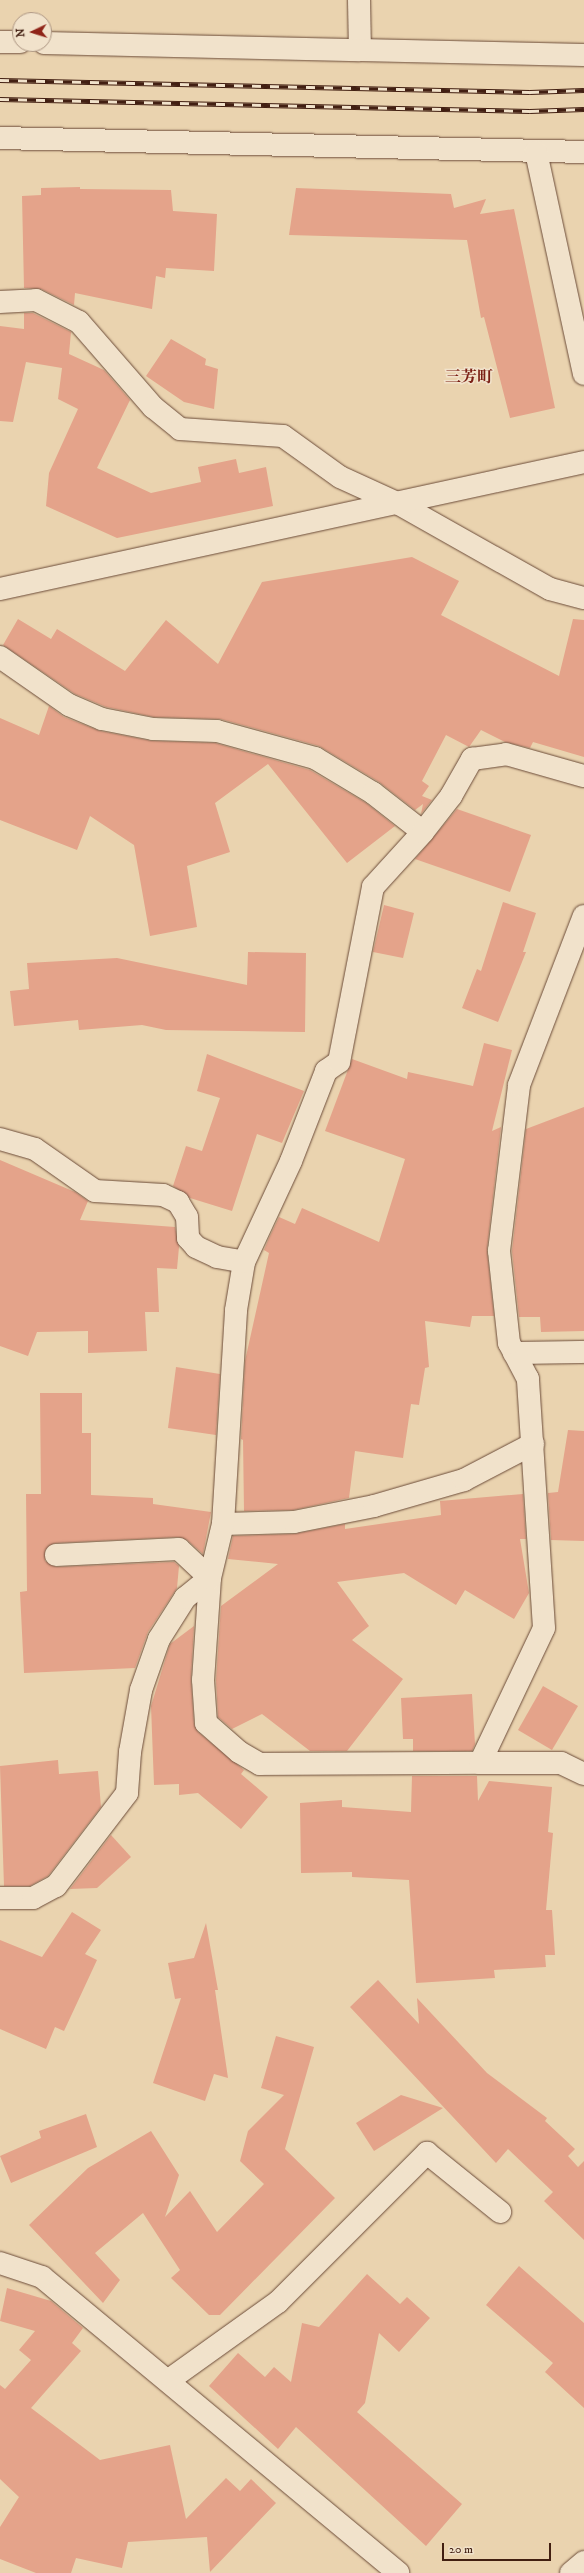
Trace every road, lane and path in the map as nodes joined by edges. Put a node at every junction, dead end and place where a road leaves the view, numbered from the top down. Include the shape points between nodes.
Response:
1 (359, 0) edge
2 (0, 42) edge
3 (12, 42) edge
4 (52, 43) edge
5 (360, 50) junction
6 (584, 55) edge
7 (0, 138) edge
8 (536, 152) junction
9 (584, 152) edge
10 (0, 302) edge
11 (584, 374) edge
12 (584, 462) edge
13 (399, 504) junction
14 (0, 589) edge
15 (584, 598) edge
16 (0, 658) edge
17 (584, 776) edge
18 (423, 832) junction
19 (584, 916) edge
20 (0, 1139) edge
21 (244, 1262) junction
22 (584, 1352) edge
23 (514, 1353) junction
24 (533, 1444) junction
25 (223, 1524) junction
26 (56, 1555) dead end
27 (210, 1578) junction
28 (480, 1762) junction
29 (584, 1774) edge
30 (0, 1898) edge
31 (500, 2212) dead end
32 (1, 2264) edge
33 (169, 2380) junction
34 (584, 2562) edge
35 (398, 2573) edge
36 (571, 2573) edge

1 - 5 street
2 - 3 street
4 - 5 street
5 - 6 street
7 - 8 street
8 - 9 street
8 - 11 street
10 - 13 street via 36,300 79,322 153,407 180,428 283,436 340,477
12 - 13 street
13 - 14 street
13 - 15 street via 550,589
16 - 18 street via 69,705 102,720 153,729 217,731 315,758 373,793
17 - 18 street via 506,754 472,759 450,796
18 - 21 street via 373,887 340,1062 326,1071 291,1161
19 - 23 street via 519,1085 499,1251 503,1309 509,1344
20 - 21 street via 35,1149 95,1191 163,1195 178,1202 187,1217 188,1238 196,1247 218,1257
21 - 25 street via 236,1310
22 - 23 street
23 - 24 street via 528,1380
24 - 25 street via 464,1480 374,1506 294,1522
24 - 28 street via 544,1628
25 - 27 street
26 - 27 street via 179,1549
27 - 28 street via 203,1680 206,1723 239,1752 260,1764 283,1766
27 - 30 street via 185,1598 159,1639 141,1690 130,1752 127,1793 56,1886 33,1898
28 - 29 street via 561,1763
31 - 33 street via 427,2152 278,2302
32 - 33 street via 42,2277
33 - 35 street
34 - 36 street

